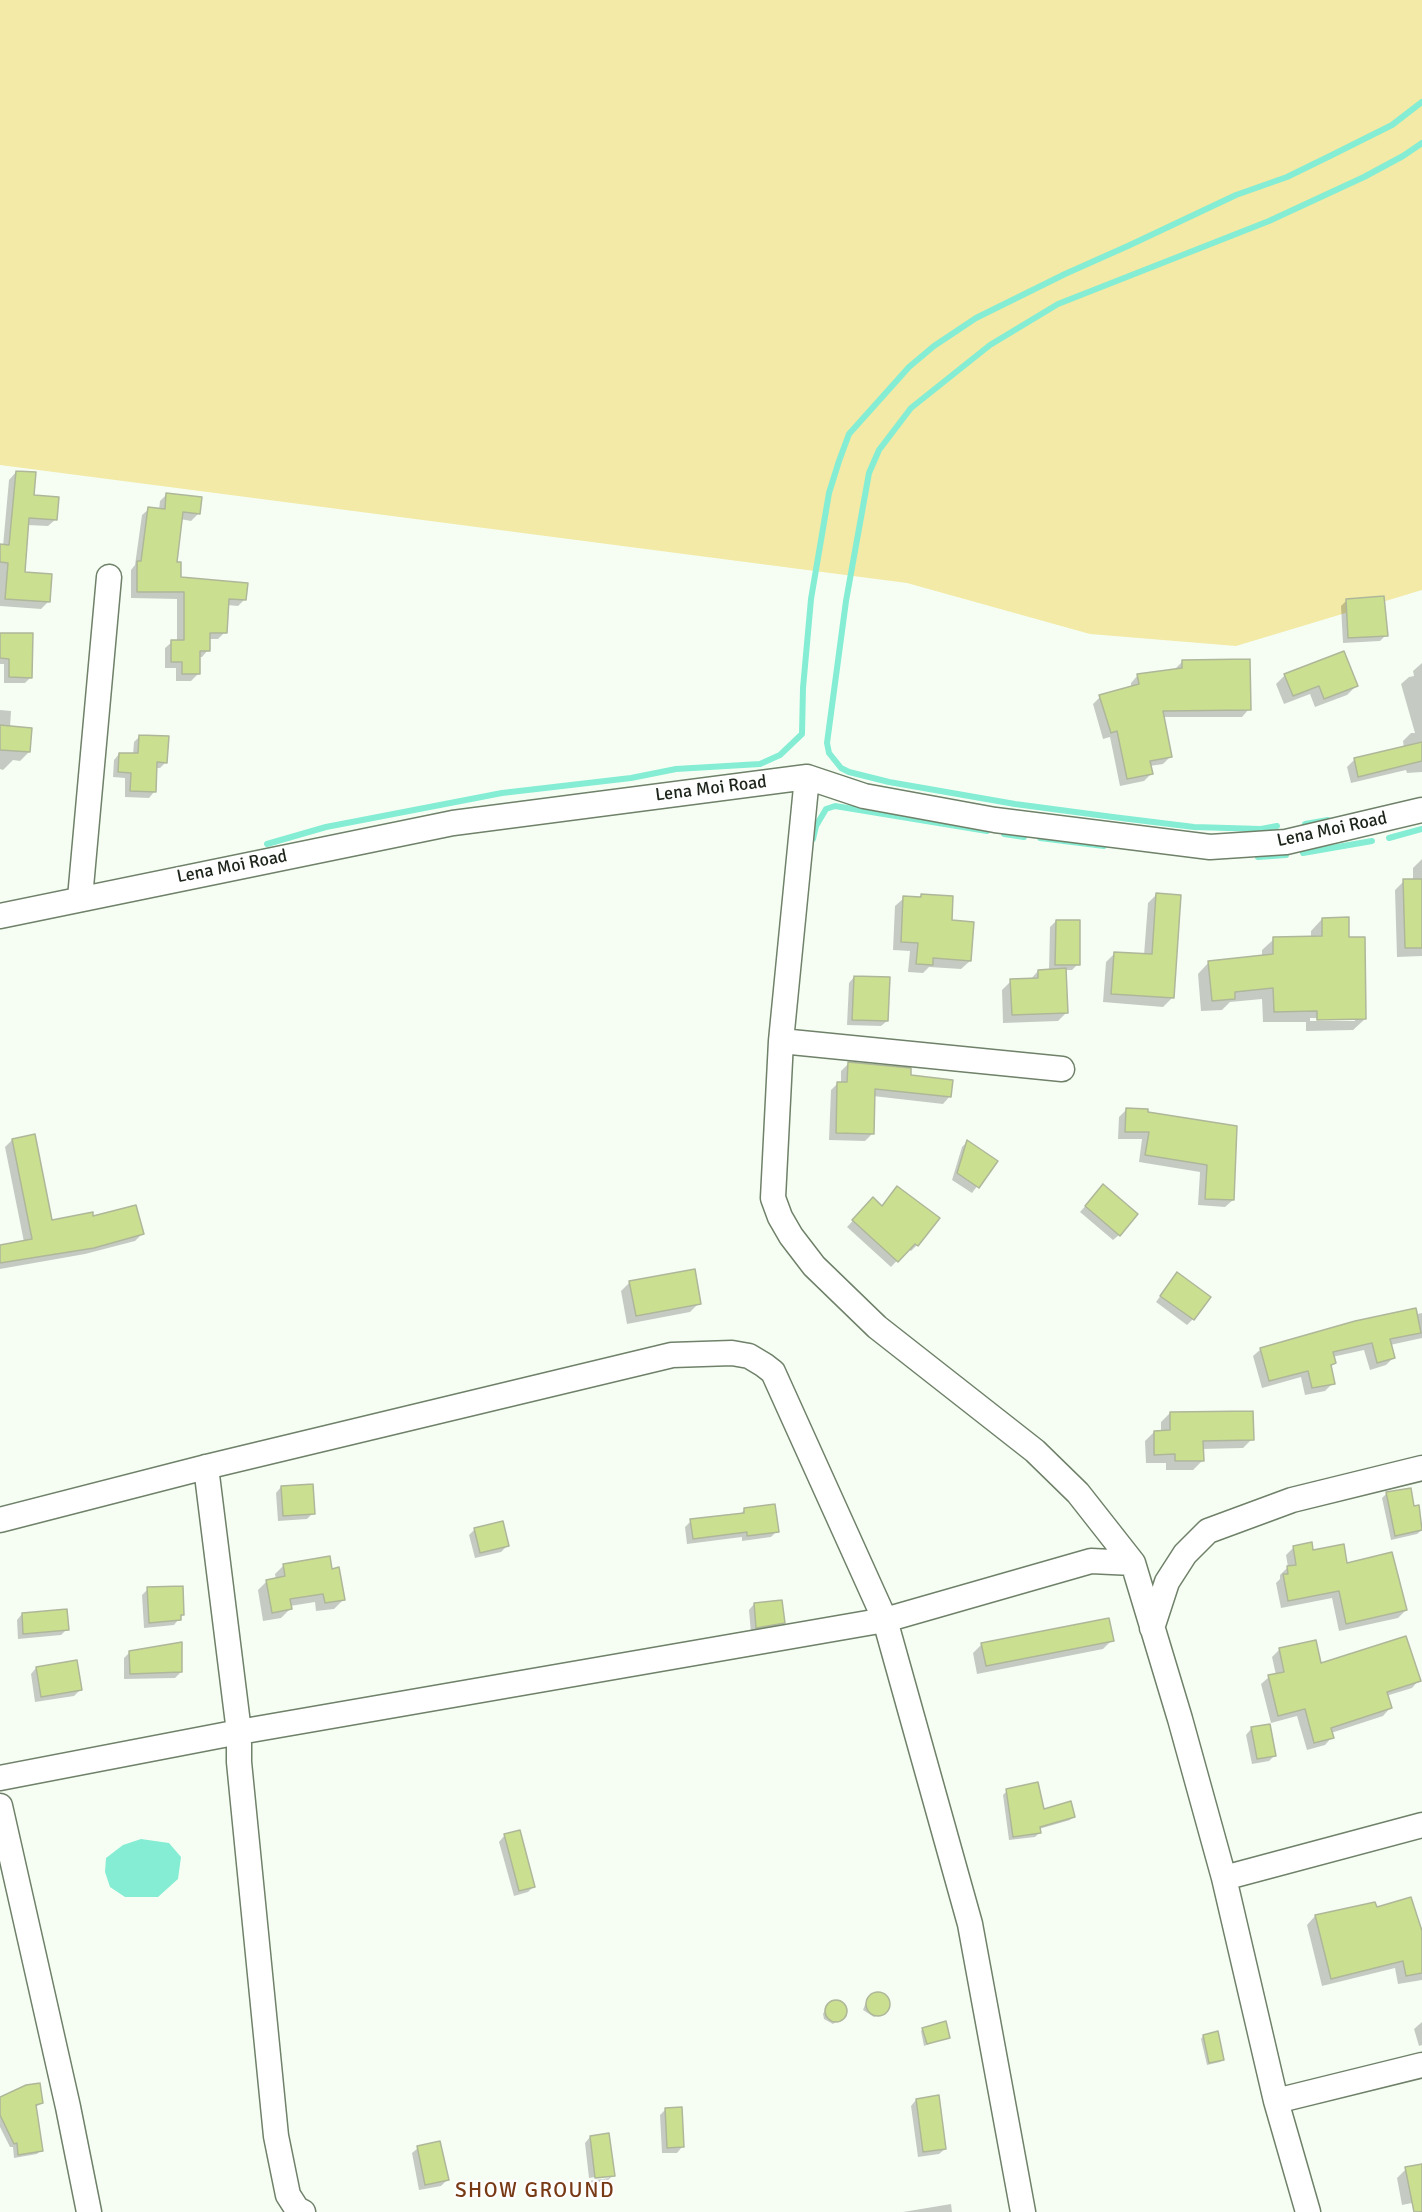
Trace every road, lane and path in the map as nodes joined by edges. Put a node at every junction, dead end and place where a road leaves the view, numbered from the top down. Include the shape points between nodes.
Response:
1 (109, 577) dead end
2 (807, 777) junction
3 (1422, 810) edge
4 (81, 898) junction
5 (0, 916) edge
6 (781, 1041) junction
7 (1062, 1069) dead end
8 (206, 1467) junction
9 (1422, 1467) edge
10 (0, 1520) edge
11 (1133, 1563) junction
12 (885, 1620) junction
13 (1152, 1628) junction
14 (239, 1732) junction
15 (0, 1778) edge
16 (0, 1806) edge
17 (1422, 1825) edge
18 (1224, 1878) junction
19 (1422, 2064) edge
20 (1276, 2101) junction
21 (89, 2212) edge
22 (303, 2212) edge
23 (1023, 2212) edge
24 (1308, 2212) edge

1 - 4 street
2 - 3 street, Lena Moi Road via 864,796 995,820 1210,847 1286,843
2 - 4 street, Lena Moi Road via 453,823
2 - 6 street
4 - 5 street, Lena Moi Road
6 - 7 street
6 - 11 street via 773,1198 791,1236 814,1266 877,1327 1035,1451 1078,1493
8 - 10 street
8 - 12 street via 672,1355 749,1356 773,1372
8 - 14 street
9 - 13 street via 1292,1500 1208,1531 1185,1554 1167,1582
11 - 12 street via 1091,1561
11 - 13 street
12 - 14 street
12 - 23 street via 970,1924
13 - 18 street
14 - 15 street
14 - 22 street via 276,2136 288,2195 297,2210
16 - 21 street
17 - 18 street
18 - 20 street
19 - 20 street
20 - 24 street

